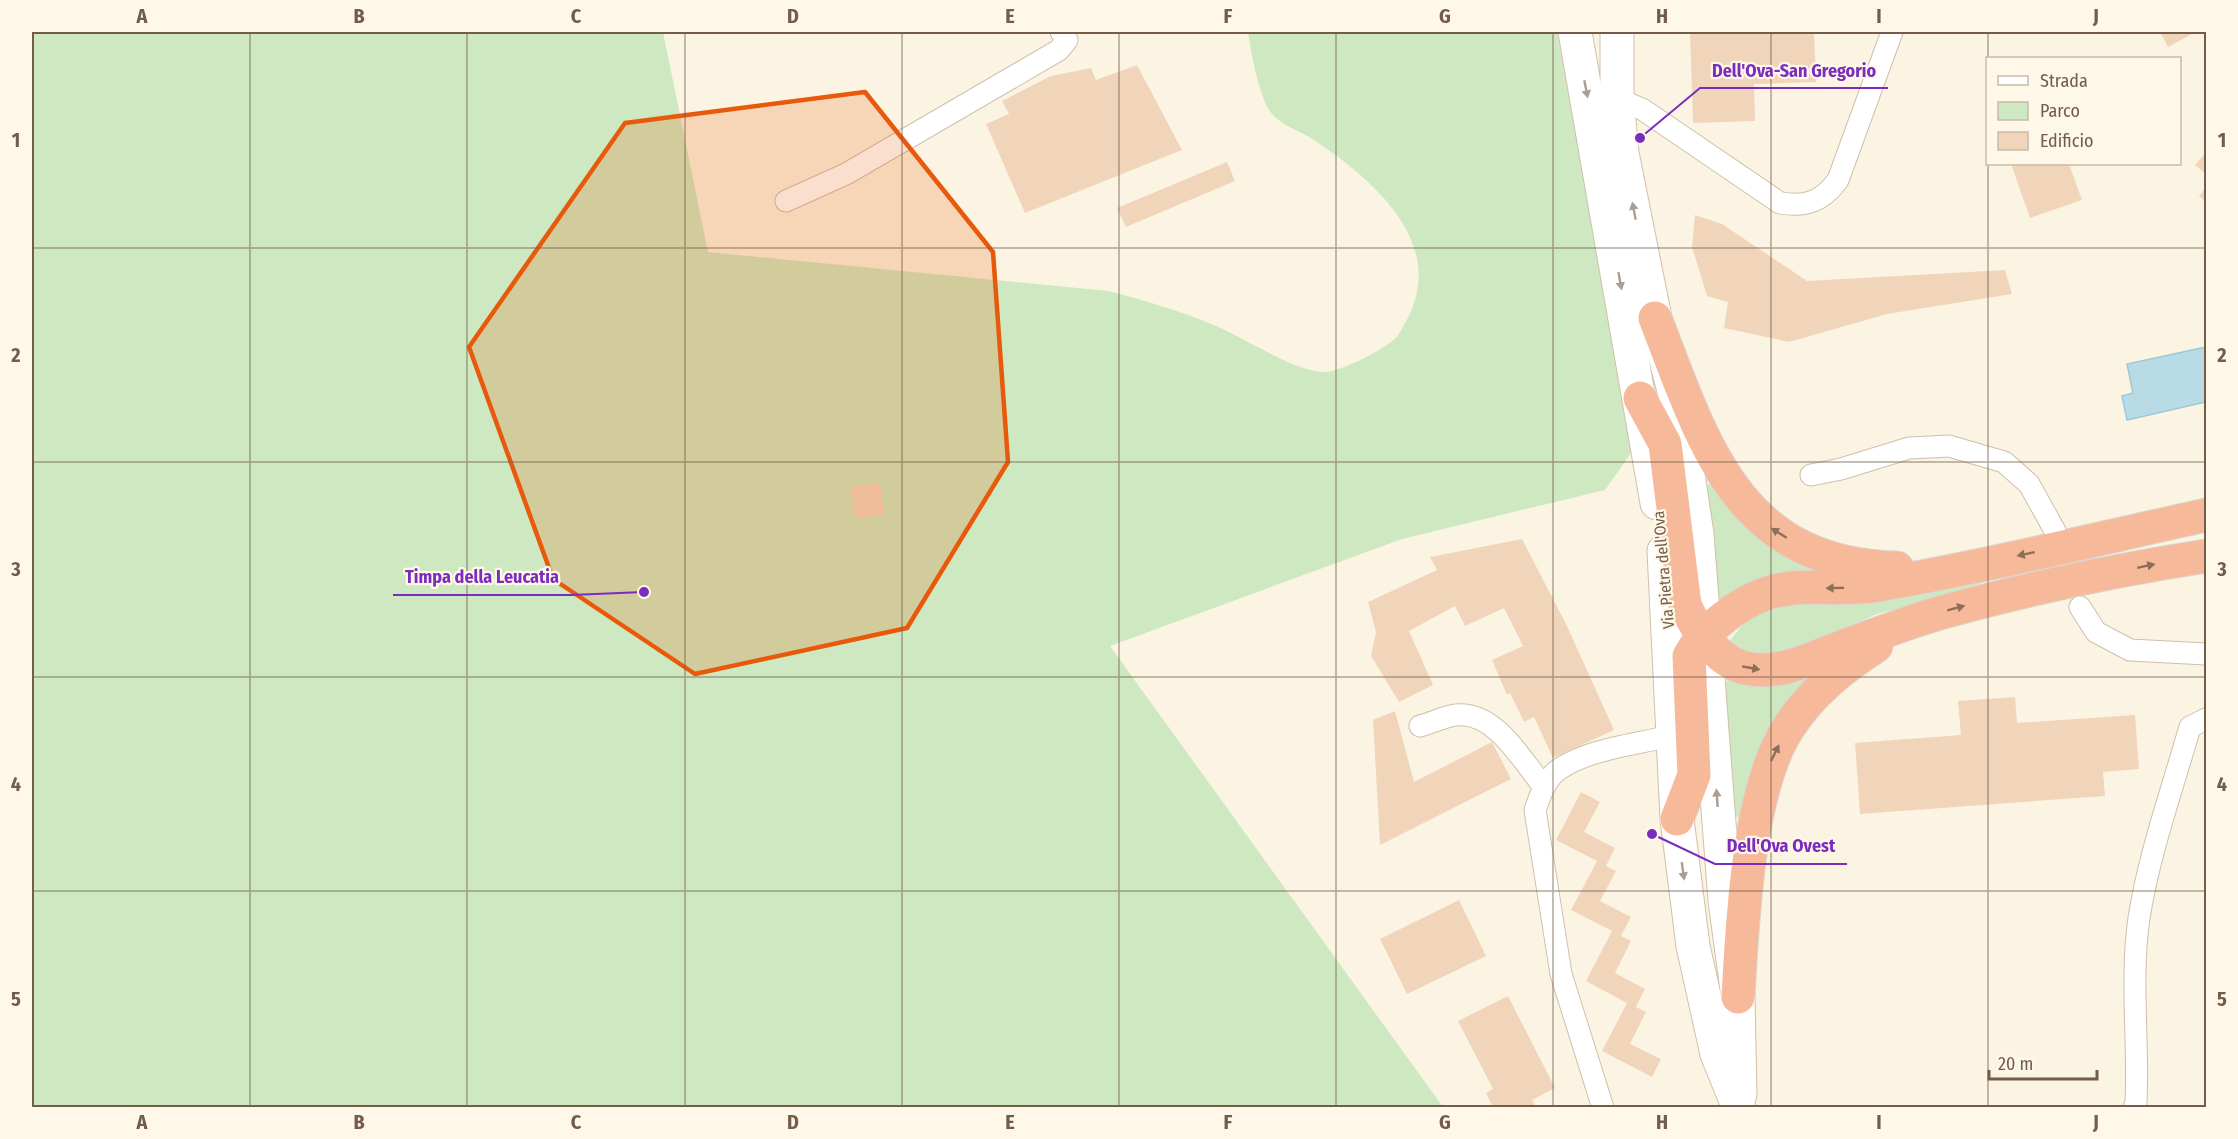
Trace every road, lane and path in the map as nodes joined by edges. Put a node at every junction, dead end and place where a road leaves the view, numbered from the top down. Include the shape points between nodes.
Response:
1 (1575, 32) edge
2 (1617, 32) edge
3 (1892, 32) edge
4 (1070, 34) edge
5 (1617, 99) junction
6 (786, 201) dead end
7 (1655, 318) junction
8 (1640, 398) junction
9 (1811, 475) dead end
10 (2206, 515) edge
11 (2055, 531) dead end
12 (2206, 556) edge
13 (1977, 564) junction
14 (2080, 607) dead end
15 (1910, 622) junction
16 (1704, 635) junction
17 (2206, 654) edge
18 (2206, 719) edge
19 (1420, 726) dead end
20 (1673, 735) junction
21 (1544, 787) junction
22 (1677, 819) junction
23 (1738, 997) junction
24 (1603, 1107) edge
25 (1739, 1107) edge
26 (2134, 1107) edge

1 -> 8 main road, Via Pietra dell'Ova
2 - 5 main road, Via Pietra dell'Ova
3 - 5 lane via 1838,180 1827,195 1813,203 1780,203 1642,109
4 - 6 lane via 1059,50 866,163
7 -> 5 main road, Via Pietra dell'Ova via 1622,153
13 -> 7 highway via 1905,568 1843,563 1774,531 1750,511 1699,430
7 - 16 main road, Via Pietra dell'Ova via 1677,402 1688,469
8 - 16 highway via 1665,444 1685,605
8 - 20 main road, Via Pietra dell'Ova via 1666,572
9 - 11 lane via 1909,448 1949,446 2004,462 2029,484
10 -> 13 highway
15 -> 12 highway via 2078,580
13 -> 16 highway via 1869,587 1792,588 1766,593
14 - 17 lane via 2096,632 2130,650
16 -> 15 highway via 1728,662 1749,669 1771,670 1798,664
23 -> 15 highway via 1747,883 1771,763 1786,731 1823,685
16 - 22 highway via 1689,656 1694,775
23 -> 16 main road, Via Pietra dell'Ova via 1725,901
18 - 26 lane via 2190,727 2139,918 2134,983 2138,1056
19 - 21 lane via 1457,715 1476,717 1498,731
20 - 21 lane via 1598,752 1557,771
20 - 22 main road, Via Pietra dell'Ova
21 - 24 lane via 1535,810 1561,974
22 -> 25 main road, Via Pietra dell'Ova via 1696,957 1717,1054
23 - 25 main road, Via Pietra dell'Ova

